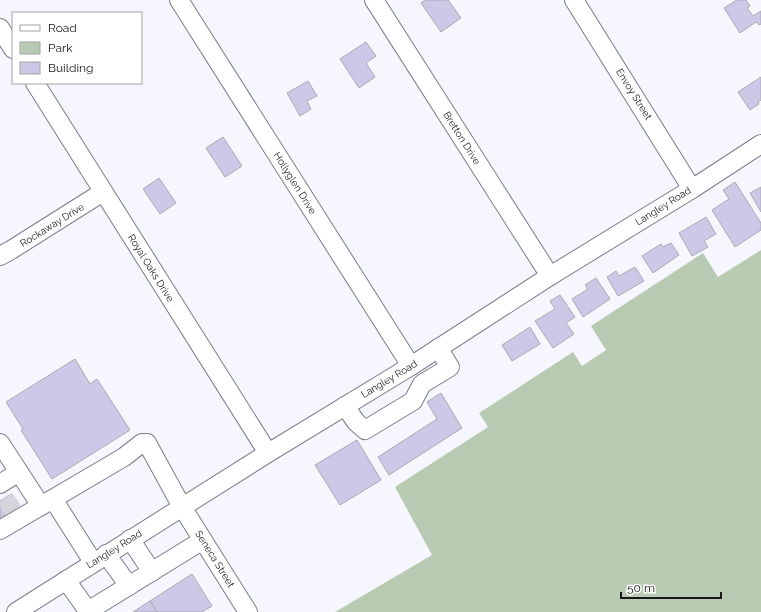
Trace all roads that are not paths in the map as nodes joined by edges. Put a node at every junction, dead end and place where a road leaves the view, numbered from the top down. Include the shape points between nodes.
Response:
1 (179, 0) edge
2 (374, 0) edge
3 (574, 0) edge
4 (0, 28) edge
5 (12, 47) edge
6 (35, 84) edge
7 (761, 144) edge
8 (692, 188) junction
9 (103, 192) junction
10 (0, 256) edge
11 (550, 276) junction
12 (438, 348) junction
13 (411, 366) junction
14 (345, 406) junction
15 (0, 442) edge
16 (268, 453) junction
17 (19, 472) junction
18 (8, 500) edge
19 (47, 502) junction
20 (182, 507) junction
21 (0, 530) edge
22 (130, 539) junction
23 (203, 540) junction
24 (100, 558) junction
25 (152, 572) junction
26 (66, 580) junction
27 (129, 586) junction
28 (16, 612) edge
29 (248, 612) edge

1 - 13 street, Hollyglen Drive
2 - 11 street, Bretton Drive
3 - 8 street, Envoy Street
4 - 5 street
6 - 9 street, Royal Oaks Drive
7 - 8 street, Langley Road
8 - 11 street, Langley Road
9 - 10 street, Rockaway Drive
9 - 16 street, Royal Oaks Drive
11 - 12 street, Langley Road
12 - 13 street, Langley Road
12 - 14 street via 450,367 422,384 413,401 365,430
13 - 14 street, Langley Road
14 - 16 street, Langley Road
15 - 17 street
16 - 20 street, Langley Road
17 - 18 street
17 - 19 street
18 - 19 street
18 - 21 street
19 - 20 street, Seneca Street via 147,443
19 - 24 street
20 - 22 street, Langley Road
20 - 23 street, Seneca Street
22 - 24 street, Langley Road
22 - 25 street
23 - 25 street
23 - 29 street, Seneca Street
24 - 26 street, Langley Road
24 - 27 street
25 - 27 street
26 - 27 street via 88,611
26 - 28 street, Langley Road

